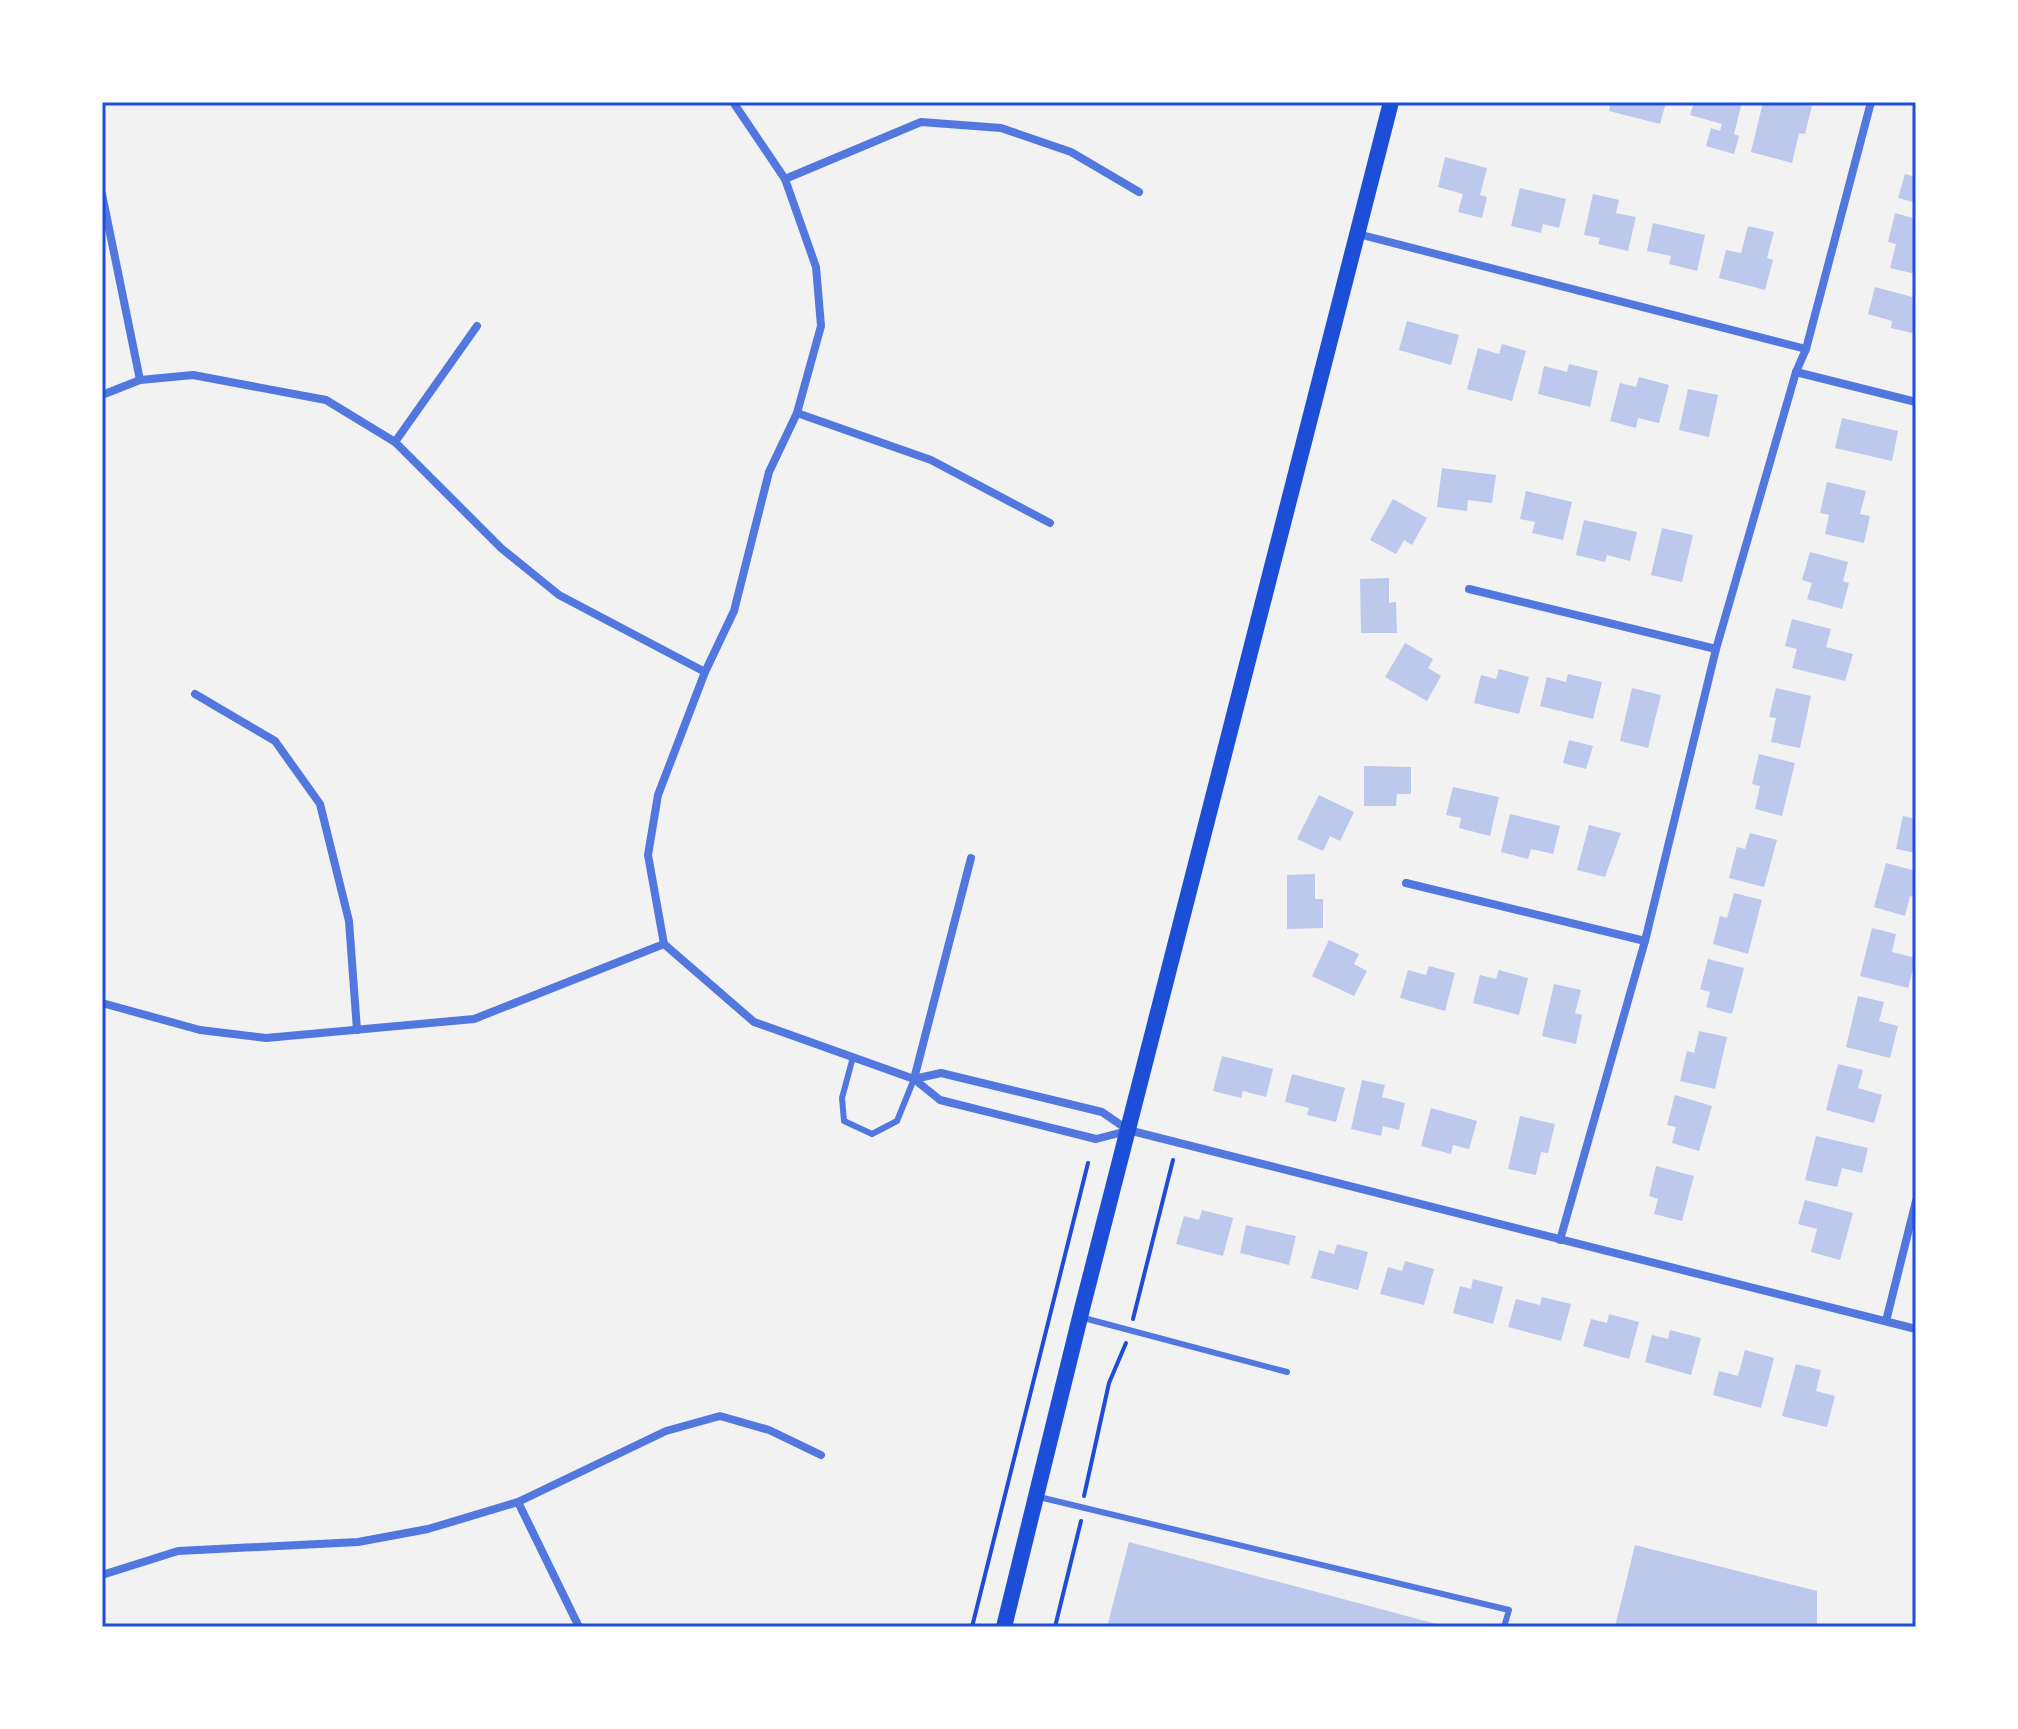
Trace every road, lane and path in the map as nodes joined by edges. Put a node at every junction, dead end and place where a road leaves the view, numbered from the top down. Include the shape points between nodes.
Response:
1 (733, 102) edge
2 (1391, 102) edge
3 (1871, 102) edge
4 (785, 179) junction
5 (1139, 192) dead end
6 (102, 194) edge
7 (1357, 234) junction
8 (477, 326) dead end
9 (1806, 349) junction
10 (1796, 372) junction
11 (140, 380) junction
12 (102, 395) edge
13 (1916, 402) edge
14 (797, 413) junction
15 (395, 442) junction
16 (1050, 523) dead end
17 (1469, 589) dead end
18 (1716, 649) junction
19 (705, 672) junction
20 (195, 694) dead end
21 (971, 858) dead end
22 (1406, 883) dead end
23 (1645, 941) junction
24 (664, 944) junction
25 (102, 1003) edge
26 (357, 1030) junction
27 (853, 1057) junction
28 (914, 1079) junction
29 (1128, 1130) junction
30 (1173, 1160) dead end
31 (1088, 1163) dead end
32 (1916, 1201) edge
33 (1560, 1240) junction
34 (1080, 1317) junction
35 (1886, 1321) junction
36 (1916, 1329) edge
37 (1130, 1330) junction
38 (1287, 1372) dead end
39 (821, 1455) dead end
40 (1035, 1496) junction
41 (518, 1502) junction
42 (1083, 1508) junction
43 (102, 1575) edge
44 (579, 1627) edge
45 (972, 1627) edge
46 (1004, 1627) edge
47 (1055, 1627) edge
48 (1504, 1627) edge

1 - 4 street
2 - 7 main road
3 - 9 street
4 - 5 street via 921,122 1001,128 1071,152
4 - 14 street via 816,267 821,326
6 - 11 street
7 - 9 street
7 - 29 main road
8 - 15 street
9 - 10 street
10 - 13 street
10 - 18 street
11 - 12 street
11 - 15 street via 193,375 326,400
14 - 16 street via 931,460
14 - 19 street via 769,472 734,611
15 - 19 street via 501,548 559,595
17 - 18 street
18 - 23 street
19 - 24 street via 658,795 648,855
20 - 26 street via 275,741 320,804 349,921
21 - 28 street
22 - 23 street
23 - 33 street
24 - 26 street via 474,1019
24 - 27 street via 754,1022
25 - 26 street via 200,1030 266,1038
27 - 28 street
27 - 28 lane via 842,1098 844,1121 872,1134 897,1121
28 - 29 street via 941,1073 1102,1112
28 - 29 street via 940,1100 1096,1139
29 - 33 street
29 - 34 main road
30 - 37 path
31 - 45 path
32 - 35 street
33 - 35 street
34 - 37 lane
34 - 40 main road
35 - 36 street
37 - 38 lane
37 - 42 path via 1109,1383
39 - 41 street via 769,1430 720,1416 666,1431
40 - 42 lane
40 - 46 main road
41 - 43 street via 428,1529 358,1542 178,1551
41 - 44 street
42 - 47 path
42 - 48 lane via 1509,1610

